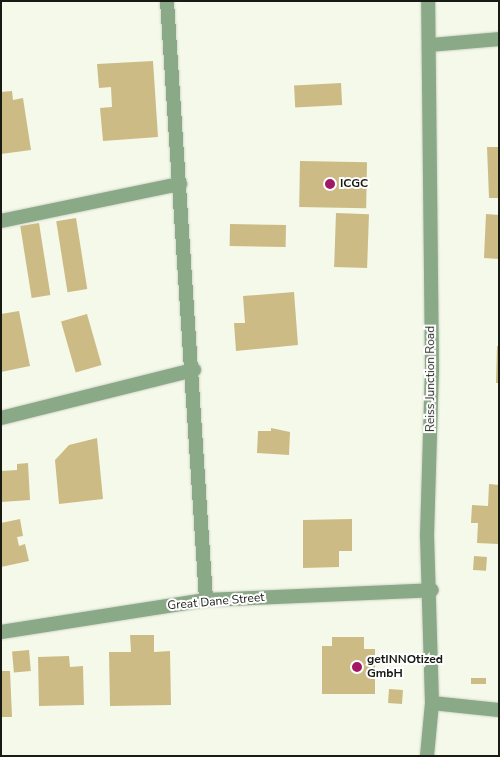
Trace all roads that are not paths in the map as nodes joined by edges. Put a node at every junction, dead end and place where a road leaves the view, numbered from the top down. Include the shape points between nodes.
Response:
1 (167, 1) edge
2 (428, 1) edge
3 (499, 39) edge
4 (430, 45) junction
5 (180, 184) junction
6 (1, 221) edge
7 (194, 370) junction
8 (1, 418) edge
9 (432, 590) junction
10 (206, 600) junction
11 (1, 632) edge
12 (432, 703) junction
13 (499, 710) edge
14 (427, 756) edge

1 - 5 street
2 - 4 street, Reiss Junction Road
3 - 4 street
4 - 9 street, Reiss Junction Road via 427,160 432,369 427,536
5 - 6 street
5 - 7 street
7 - 8 street
7 - 10 street
9 - 10 street, Great Dane Street
9 - 12 street, Reiss Junction Road
10 - 11 street, Great Dane Street
12 - 13 street
12 - 14 street, Reiss Junction Road

